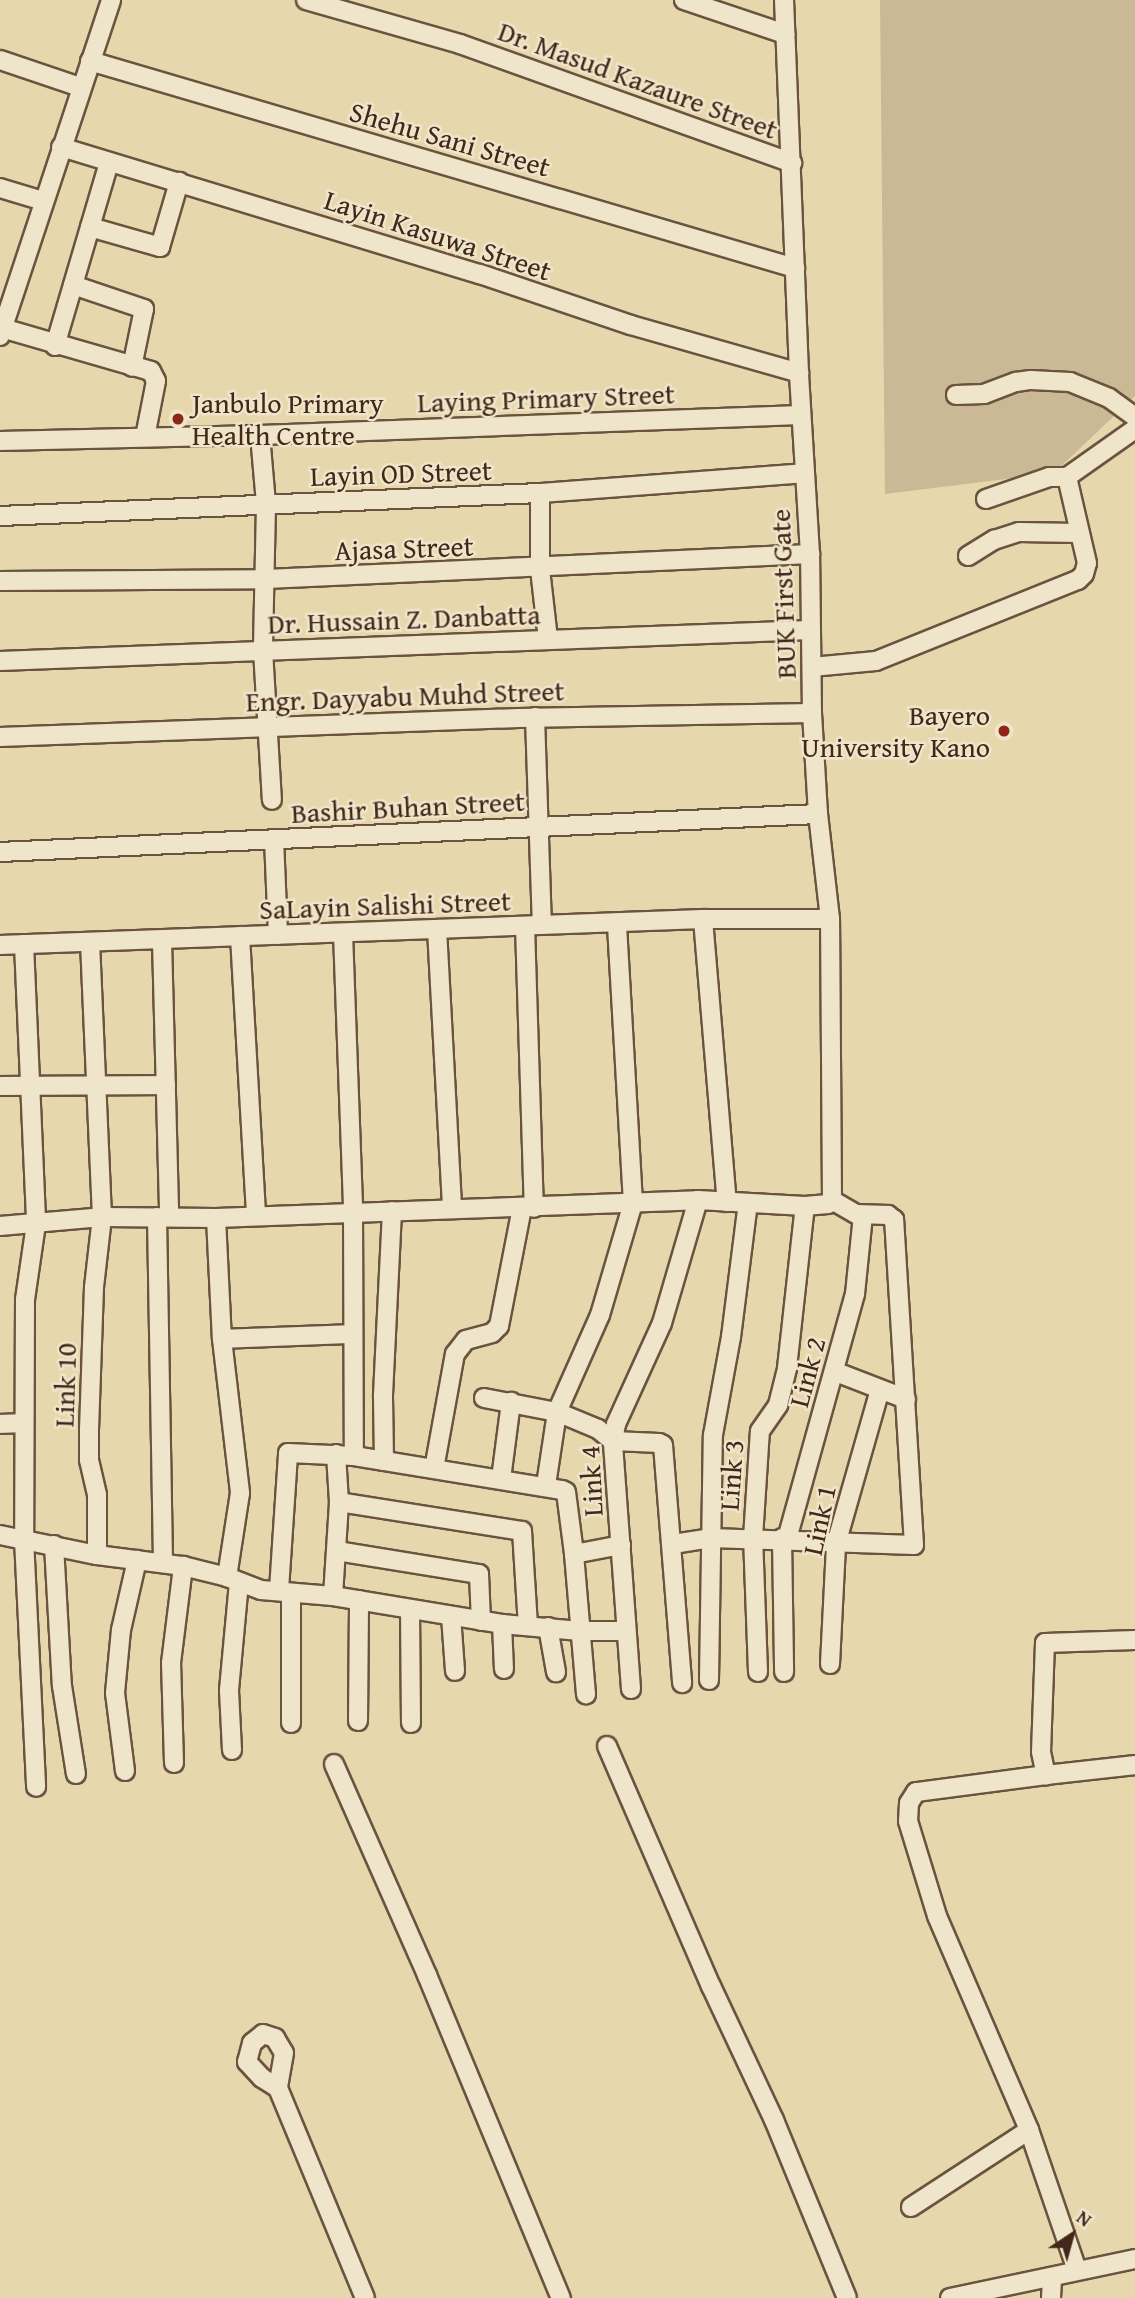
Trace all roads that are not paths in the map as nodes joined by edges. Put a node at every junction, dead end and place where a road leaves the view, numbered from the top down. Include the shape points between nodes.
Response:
1 (111, 0) edge
2 (306, 0) edge
3 (684, 0) edge
4 (784, 0) edge
5 (785, 34) junction
6 (0, 60) edge
7 (90, 61) junction
8 (80, 87) junction
9 (61, 147) junction
10 (109, 163) junction
11 (792, 163) junction
12 (179, 182) junction
13 (0, 188) edge
14 (43, 201) junction
15 (90, 227) junction
16 (795, 268) junction
17 (73, 285) junction
18 (1, 332) edge
19 (55, 345) junction
20 (132, 367) junction
21 (799, 373) junction
22 (956, 395) dead end
23 (801, 415) junction
24 (1135, 417) edge
25 (1135, 429) edge
26 (260, 435) junction
27 (145, 438) junction
28 (0, 441) edge
29 (804, 473) junction
30 (1067, 477) junction
31 (540, 494) junction
32 (986, 499) dead end
33 (266, 504) junction
34 (0, 516) edge
35 (1079, 533) junction
36 (810, 554) junction
37 (968, 556) dead end
38 (540, 569) junction
39 (266, 579) junction
40 (0, 581) edge
41 (810, 630) junction
42 (548, 639) junction
43 (262, 650) junction
44 (0, 661) edge
45 (813, 667) junction
46 (812, 713) junction
47 (535, 717) junction
48 (268, 727) junction
49 (0, 737) edge
50 (272, 800) dead end
51 (818, 814) junction
52 (541, 828) junction
53 (274, 839) junction
54 (0, 852) edge
55 (704, 919) junction
56 (830, 919) junction
57 (617, 922) junction
58 (534, 925) junction
59 (437, 929) junction
60 (343, 933) junction
61 (278, 935) junction
62 (240, 936) junction
63 (162, 941) junction
64 (90, 942) junction
65 (24, 944) junction
66 (0, 945) edge
67 (31, 1085) junction
68 (96, 1085) junction
69 (166, 1085) junction
70 (0, 1086) edge
71 (698, 1200) junction
72 (832, 1200) junction
73 (727, 1202) junction
74 (634, 1203) junction
75 (748, 1203) junction
76 (805, 1206) junction
77 (528, 1208) junction
78 (452, 1209) junction
79 (353, 1211) junction
80 (392, 1211) junction
81 (863, 1215) junction
82 (256, 1216) junction
83 (102, 1217) junction
84 (163, 1217) junction
85 (216, 1217) junction
86 (36, 1224) junction
87 (0, 1226) edge
88 (353, 1334) junction
89 (222, 1339) junction
90 (835, 1372) junction
91 (880, 1390) junction
92 (484, 1398) dead end
93 (906, 1399) junction
94 (511, 1402) junction
95 (557, 1412) junction
96 (24, 1423) junction
97 (0, 1424) edge
98 (612, 1441) junction
99 (336, 1454) junction
100 (354, 1456) junction
101 (384, 1461) junction
102 (434, 1469) junction
103 (500, 1479) junction
104 (546, 1485) junction
105 (339, 1502) junction
106 (0, 1535) edge
107 (711, 1538) junction
108 (753, 1538) junction
109 (24, 1539) junction
110 (785, 1539) junction
111 (673, 1544) junction
112 (836, 1544) junction
113 (54, 1545) junction
114 (621, 1545) junction
115 (337, 1551) junction
116 (574, 1554) junction
117 (97, 1555) junction
118 (137, 1560) junction
119 (163, 1562) junction
120 (183, 1566) junction
121 (233, 1580) junction
122 (285, 1591) junction
123 (333, 1596) junction
124 (359, 1600) junction
125 (410, 1609) junction
126 (451, 1616) junction
127 (481, 1621) junction
128 (502, 1624) junction
129 (528, 1626) junction
130 (548, 1627) junction
131 (580, 1631) junction
132 (626, 1631) junction
133 (1135, 1640) edge
134 (830, 1664) dead end
135 (504, 1669) dead end
136 (455, 1671) dead end
137 (556, 1672) dead end
138 (758, 1672) dead end
139 (784, 1672) dead end
140 (709, 1681) dead end
141 (682, 1683) dead end
142 (631, 1689) dead end
143 (586, 1694) dead end
144 (358, 1721) dead end
145 (291, 1723) dead end
146 (411, 1723) dead end
147 (607, 1746) dead end
148 (232, 1750) dead end
149 (174, 1763) dead end
150 (334, 1764) dead end
151 (1135, 1765) edge
152 (125, 1771) dead end
153 (76, 1774) dead end
154 (1046, 1775) junction
155 (36, 1787) dead end
156 (278, 2088) dead end
157 (1029, 2130) junction
158 (911, 2207) dead end
159 (1135, 2259) edge
160 (1077, 2270) junction
161 (1052, 2279) junction
162 (365, 2298) edge
163 (561, 2298) edge
164 (847, 2298) edge
165 (950, 2298) edge
166 (1051, 2298) edge

1 - 7 street
2 - 11 street, Dr. Masud Kazaure Street via 460,44
3 - 5 street
4 - 5 street, BUK First Gate
5 - 11 street, BUK First Gate
6 - 8 street
7 - 8 street
7 - 16 street, Shehu Sani Street
8 - 9 street
9 - 10 street, Layin Kasuwa Street
9 - 14 street
10 - 12 street, Layin Kasuwa Street
10 - 15 street
11 - 16 street, BUK First Gate
12 - 15 street via 160,247
12 - 21 street, Layin Kasuwa Street via 631,325
13 - 14 street
14 - 18 street
15 - 17 street
16 - 21 street, BUK First Gate
17 - 19 street
17 - 20 street via 144,309
18 - 19 street
19 - 20 street
20 - 27 street via 155,374
21 - 23 street, BUK First Gate
22 - 24 street via 984,394 1031,380 1070,382 1101,393
23 - 26 street, Laying Primary Street
23 - 29 street, BUK First Gate
25 - 30 street
26 - 27 street, Laying Primary Street
26 - 33 street
27 - 28 street, Laying Primary Street
29 - 31 street, Layin OD Street
29 - 36 street, BUK First Gate
30 - 32 street via 1049,477
30 - 35 street
31 - 33 street, Layin OD Street
31 - 38 street
33 - 34 street, Layin OD Street
33 - 39 street
35 - 37 street via 1019,532
35 - 45 street via 1087,563 1077,580 876,661
36 - 38 street, Ajasa Street
36 - 41 street, BUK First Gate
38 - 39 street, Ajasa Street
38 - 42 street
39 - 40 street, Ajasa Street
39 - 43 street
41 - 42 street, Dr. Hussain Z. Danbatta
41 - 45 street, BUK First Gate
42 - 43 street, Dr. Hussain Z. Danbatta
43 - 44 street, Dr. Hussain Z. Danbatta
43 - 48 street
45 - 46 street, BUK First Gate
46 - 47 street, Engr. Dayyabu Muhd Street
46 - 51 street, BUK First Gate
47 - 48 street, Engr. Dayyabu Muhd Street
47 - 52 street
48 - 49 street, Engr. Dayyabu Muhd Street
48 - 50 street
51 - 52 street, Bashir Buhan Street
51 - 56 street, BUK First Gate
52 - 53 street, Bashir Buhan Street
52 - 58 street
53 - 54 street, Bashir Buhan Street
53 - 61 street
55 - 56 street, SaLayin Salishi Street
55 - 57 street, SaLayin Salishi Street
55 - 73 street
56 - 72 street, BUK First Gate
57 - 58 street, SaLayin Salishi Street
57 - 74 street
58 - 59 street, SaLayin Salishi Street
58 - 77 street
59 - 60 street, SaLayin Salishi Street
59 - 78 street
60 - 61 street, SaLayin Salishi Street
60 - 79 street
61 - 62 street, SaLayin Salishi Street
62 - 63 street, SaLayin Salishi Street
62 - 82 street
63 - 64 street, SaLayin Salishi Street
63 - 69 street
64 - 65 street, SaLayin Salishi Street
64 - 68 street, Link 10
65 - 66 street, SaLayin Salishi Street
65 - 67 street
67 - 68 street
67 - 70 street
67 - 86 street
68 - 69 street
68 - 83 street, Link 10
69 - 84 street
71 - 73 street
71 - 74 street
71 - 98 street, Link 4 via 662,1323
72 - 76 street
72 - 81 street
73 - 75 street
74 - 77 street
74 - 95 street via 600,1315
75 - 76 street
75 - 107 street via 732,1336 713,1435
76 - 108 street, Link 3 via 787,1368 778,1405 760,1431
77 - 78 street
77 - 102 street via 499,1326 492,1333 466,1340 455,1354
78 - 80 street
79 - 80 street
79 - 82 street
79 - 88 street
79 - 100 street
80 - 101 street
81 - 90 street, Link 2 via 855,1294
81 - 93 street via 888,1215 894,1220
82 - 85 street
83 - 84 street
83 - 86 street
83 - 117 street, Link 10 via 94,1287 89,1430 89,1460 97,1495
84 - 85 street
84 - 119 street
85 - 89 street
86 - 87 street
86 - 96 street via 25,1299
88 - 89 street
88 - 100 street
89 - 121 street via 240,1493
90 - 91 street
90 - 110 street, Link 2
91 - 93 street
91 - 112 street, Link 1
92 - 94 street
93 - 112 street via 913,1547
94 - 95 street
94 - 103 street
95 - 98 street via 598,1429
95 - 104 street
96 - 97 street
96 - 109 street
98 - 111 street via 663,1445
98 - 114 street, Link 4
99 - 100 street
99 - 105 street
99 - 122 street via 286,1454
100 - 101 street
101 - 102 street
102 - 103 street
103 - 104 street
104 - 116 street via 566,1492
105 - 115 street
105 - 129 street via 522,1531
106 - 109 street
107 - 108 street
107 - 111 street
107 - 140 street
108 - 110 street
108 - 138 street, Link 3
109 - 113 street
109 - 155 street
110 - 112 street
110 - 139 street, Link 2
111 - 141 street
112 - 134 street, Link 1
113 - 117 street
113 - 153 street via 62,1686
114 - 116 street
114 - 132 street, Link 4
115 - 123 street
115 - 127 street via 479,1574
116 - 131 street
117 - 118 street
118 - 119 street
118 - 152 street via 121,1630 115,1693
119 - 120 street
120 - 121 street
120 - 149 street via 171,1663
121 - 122 street via 261,1590
121 - 148 street
122 - 123 street
122 - 145 street
123 - 124 street
124 - 125 street
124 - 144 street
125 - 126 street
125 - 146 street
126 - 127 street
126 - 136 street
127 - 128 street
128 - 129 street
128 - 135 street
129 - 130 street
130 - 131 street
130 - 137 street
131 - 132 street
131 - 143 street
132 - 142 street, Link 4
133 - 154 street via 1045,1643 1041,1752
147 - 164 street via 774,2119
150 - 163 street
151 - 154 street
154 - 157 street via 924,1790 912,1796 907,1812 937,1916
156 - 162 street
157 - 158 street
157 - 160 street
159 - 160 street
160 - 161 street
161 - 165 street
161 - 166 street

